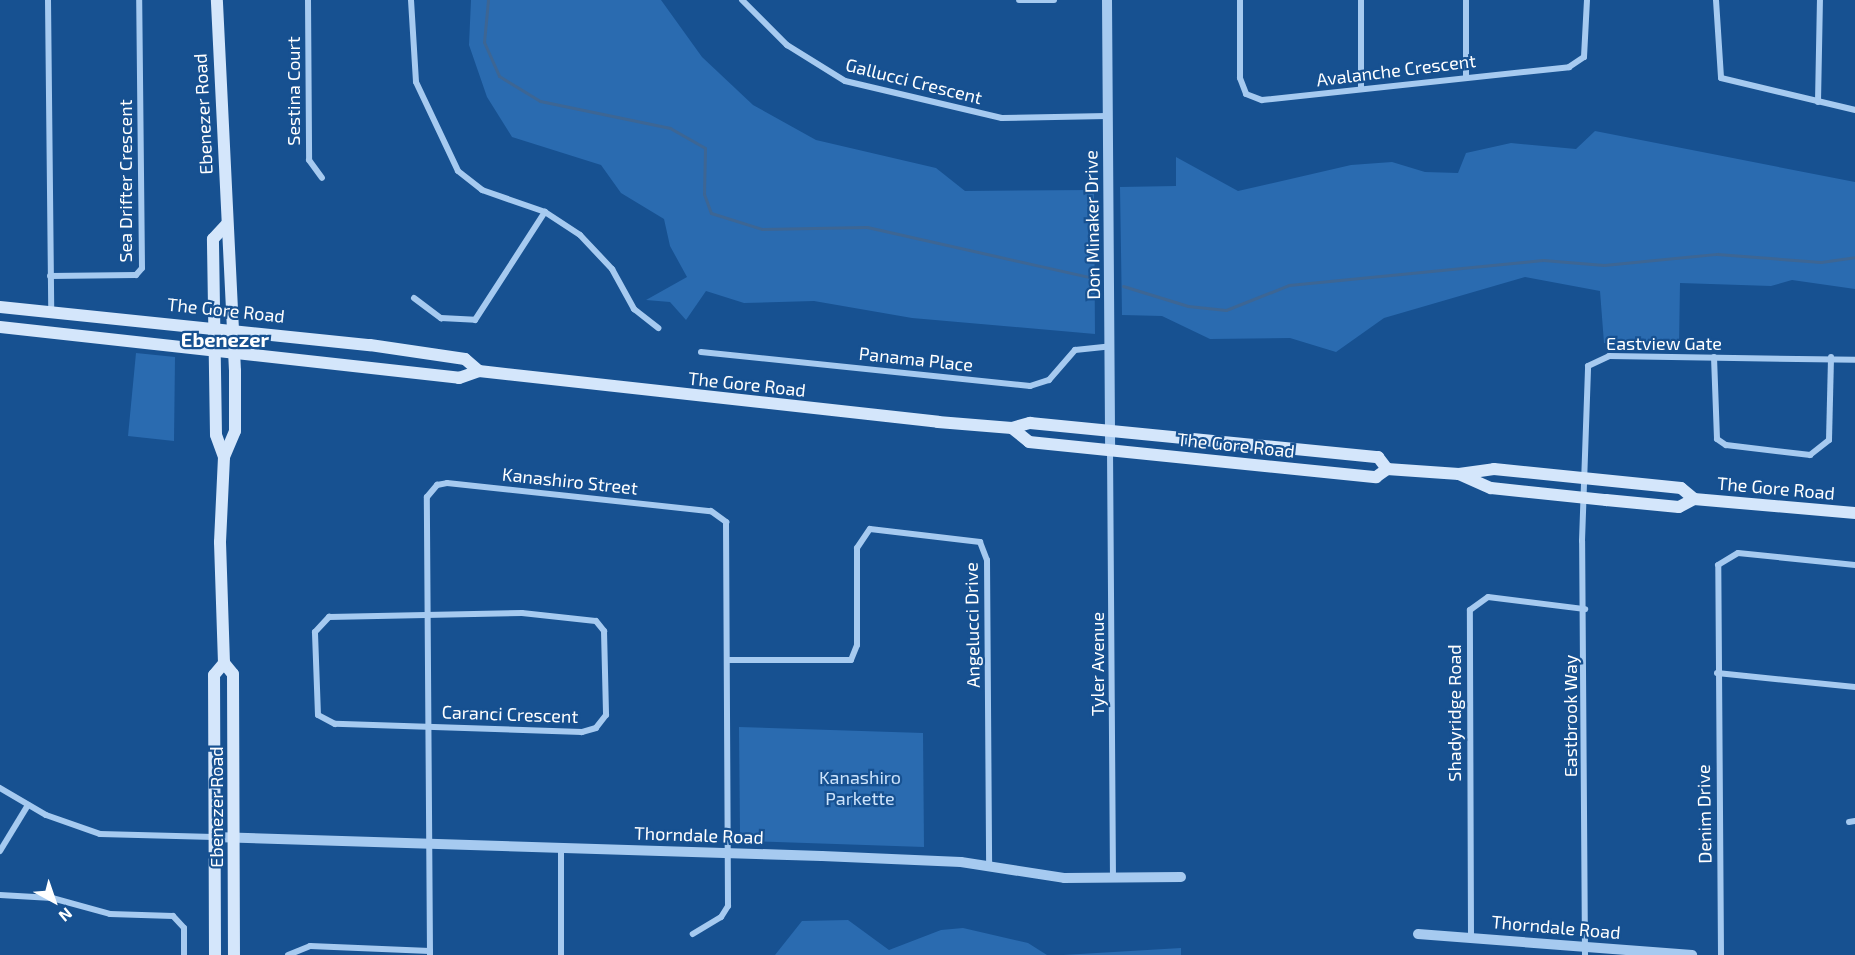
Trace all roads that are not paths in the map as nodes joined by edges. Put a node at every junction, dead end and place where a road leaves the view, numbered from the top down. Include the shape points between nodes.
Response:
1 (48, 0) edge
2 (139, 0) edge
3 (217, 0) edge
4 (308, 0) edge
5 (411, 0) edge
6 (742, 0) edge
7 (1019, 0) edge
8 (1054, 0) edge
9 (1107, 0) edge
10 (1240, 0) edge
11 (1361, 0) edge
12 (1466, 0) edge
13 (1587, 0) edge
14 (1716, 0) edge
15 (1821, 0) edge
16 (1466, 76) junction
17 (1362, 89) junction
18 (1818, 102) junction
19 (1855, 110) edge
20 (1107, 116) junction
21 (322, 178) dead end
22 (545, 212) junction
23 (226, 225) junction
24 (51, 276) junction
25 (414, 298) dead end
26 (0, 307) edge
27 (51, 310) junction
28 (0, 327) edge
29 (216, 327) junction
30 (658, 328) dead end
31 (235, 329) junction
32 (1111, 346) junction
33 (216, 348) junction
34 (235, 350) junction
35 (701, 352) dead end
36 (1714, 357) junction
37 (1831, 357) junction
38 (1855, 360) edge
39 (479, 371) junction
40 (1012, 428) junction
41 (1111, 431) junction
42 (1110, 450) junction
43 (224, 457) junction
44 (1387, 469) junction
45 (1459, 474) junction
46 (1586, 478) junction
47 (1584, 498) junction
48 (1694, 499) junction
49 (1855, 513) edge
50 (1855, 565) edge
51 (1585, 609) junction
52 (427, 615) junction
53 (729, 660) junction
54 (224, 663) junction
55 (1717, 673) junction
56 (1855, 687) edge
57 (428, 727) junction
58 (0, 788) edge
59 (28, 805) junction
60 (214, 837) junction
61 (234, 839) junction
62 (429, 842) junction
63 (561, 847) junction
64 (0, 851) edge
65 (730, 853) junction
66 (989, 866) junction
67 (1180, 877) dead end
68 (1113, 878) junction
69 (0, 895) edge
70 (693, 934) dead end
71 (1418, 934) dead end
72 (1471, 937) junction
73 (1585, 950) edge
74 (430, 953) edge
75 (184, 955) edge
76 (215, 955) edge
77 (234, 955) edge
78 (288, 955) edge
79 (561, 955) edge
80 (1692, 955) edge
81 (1721, 955) edge

1 - 24 street
2 - 24 street, Sea Drifter Crescent via 142,268 136,275
3 - 23 main road, Ebenezer Road
4 - 21 street, Sestina Court via 309,160
5 - 22 street via 414,74 450,160 482,190
6 - 20 street, Gallucci Crescent via 793,50 845,81 992,116
7 - 8 street
9 - 20 street, Don Minaker Drive
10 - 17 street, Avalanche Crescent via 1240,78 1246,94 1262,100
11 - 17 street
12 - 16 street
13 - 16 street, Avalanche Crescent via 1587,47 1579,64
14 - 18 street via 1721,78
15 - 18 street
16 - 17 street, Avalanche Crescent
18 - 19 street
20 - 32 street, Don Minaker Drive
22 - 25 street via 475,320 441,318
22 - 30 street via 596,251 634,309
23 - 29 main road, Ebenezer Road via 213,238
23 - 31 main road, Ebenezer Road via 233,238
24 - 27 street
26 - 27 main road, The Gore Road
27 - 29 main road, The Gore Road
28 - 33 main road, The Gore Road
29 - 31 main road, The Gore Road
29 - 33 main road, Ebenezer Road
31 - 34 main road, Ebenezer Road
31 - 39 main road, The Gore Road via 465,359
32 - 35 street, Panama Place via 1075,350 1049,380 1030,386
32 - 41 street, Don Minaker Drive
33 - 34 main road, The Gore Road
33 - 43 main road, Ebenezer Road via 216,435
34 - 39 main road, The Gore Road via 459,378
34 - 43 main road, Ebenezer Road via 235,430
36 - 37 street, Eastview Gate
36 - 37 street via 1717,439 1726,446 1810,456 1829,440
36 - 46 street, Eastview Gate via 1609,356 1592,361 1584,386
37 - 38 street, Eastview Gate
39 - 40 main road, The Gore Road
40 - 41 main road, The Gore Road via 1030,423
40 - 42 main road, The Gore Road via 1029,442
41 - 42 street, Don Minaker Drive
41 - 44 main road, The Gore Road via 1378,458
42 - 44 main road, The Gore Road via 1376,477
42 - 68 street, Tyler Avenue
43 - 54 main road, Ebenezer Road
44 - 45 main road, The Gore Road
45 - 46 main road, The Gore Road via 1494,469
45 - 47 main road, The Gore Road via 1491,489
46 - 47 street, Eastbrook Way
46 - 48 main road, The Gore Road via 1682,488
47 - 48 main road, The Gore Road via 1679,507
47 - 51 street, Eastbrook Way
48 - 49 main road, The Gore Road
50 - 55 street, Denim Drive via 1738,553 1722,560 1716,572
51 - 72 street, Shadyridge Road via 1488,597 1470,610
51 - 73 street, Eastbrook Way
52 - 53 street, Kanashiro Street via 427,497 437,485 711,511 728,528
52 - 57 street, Kanashiro Street
52 - 57 street, Caranci Crescent via 323,621 315,632 315,684 318,715 324,721
52 - 57 street, Caranci Crescent via 522,613 596,621 604,631 606,715 596,728 582,732
53 - 65 street, Kanashiro Street
53 - 66 street, Angelucci Drive via 850,660 857,645 857,548 870,529 980,542 987,560
54 - 60 main road, Ebenezer Road via 214,675
54 - 61 main road, Ebenezer Road via 233,674
55 - 56 street
55 - 81 street, Denim Drive
57 - 62 street, Kanashiro Street
58 - 59 street
59 - 60 street via 68,825 113,836
59 - 64 street
60 - 61 street, Thorndale Road
60 - 76 main road, Ebenezer Road
61 - 62 street, Thorndale Road
61 - 77 main road, Ebenezer Road
62 - 63 street, Thorndale Road
62 - 74 street, Kanashiro Street
63 - 65 street, Thorndale Road
63 - 79 street
65 - 66 street, Thorndale Road
65 - 70 street, Kanashiro Street via 728,906 721,917
66 - 68 street, Thorndale Road via 1052,877
67 - 68 street, Thorndale Road
69 - 75 street via 52,898 110,914 173,916 184,928
71 - 72 street, Thorndale Road
72 - 73 street, Thorndale Road
73 - 80 street, Thorndale Road
74 - 78 street via 310,946

